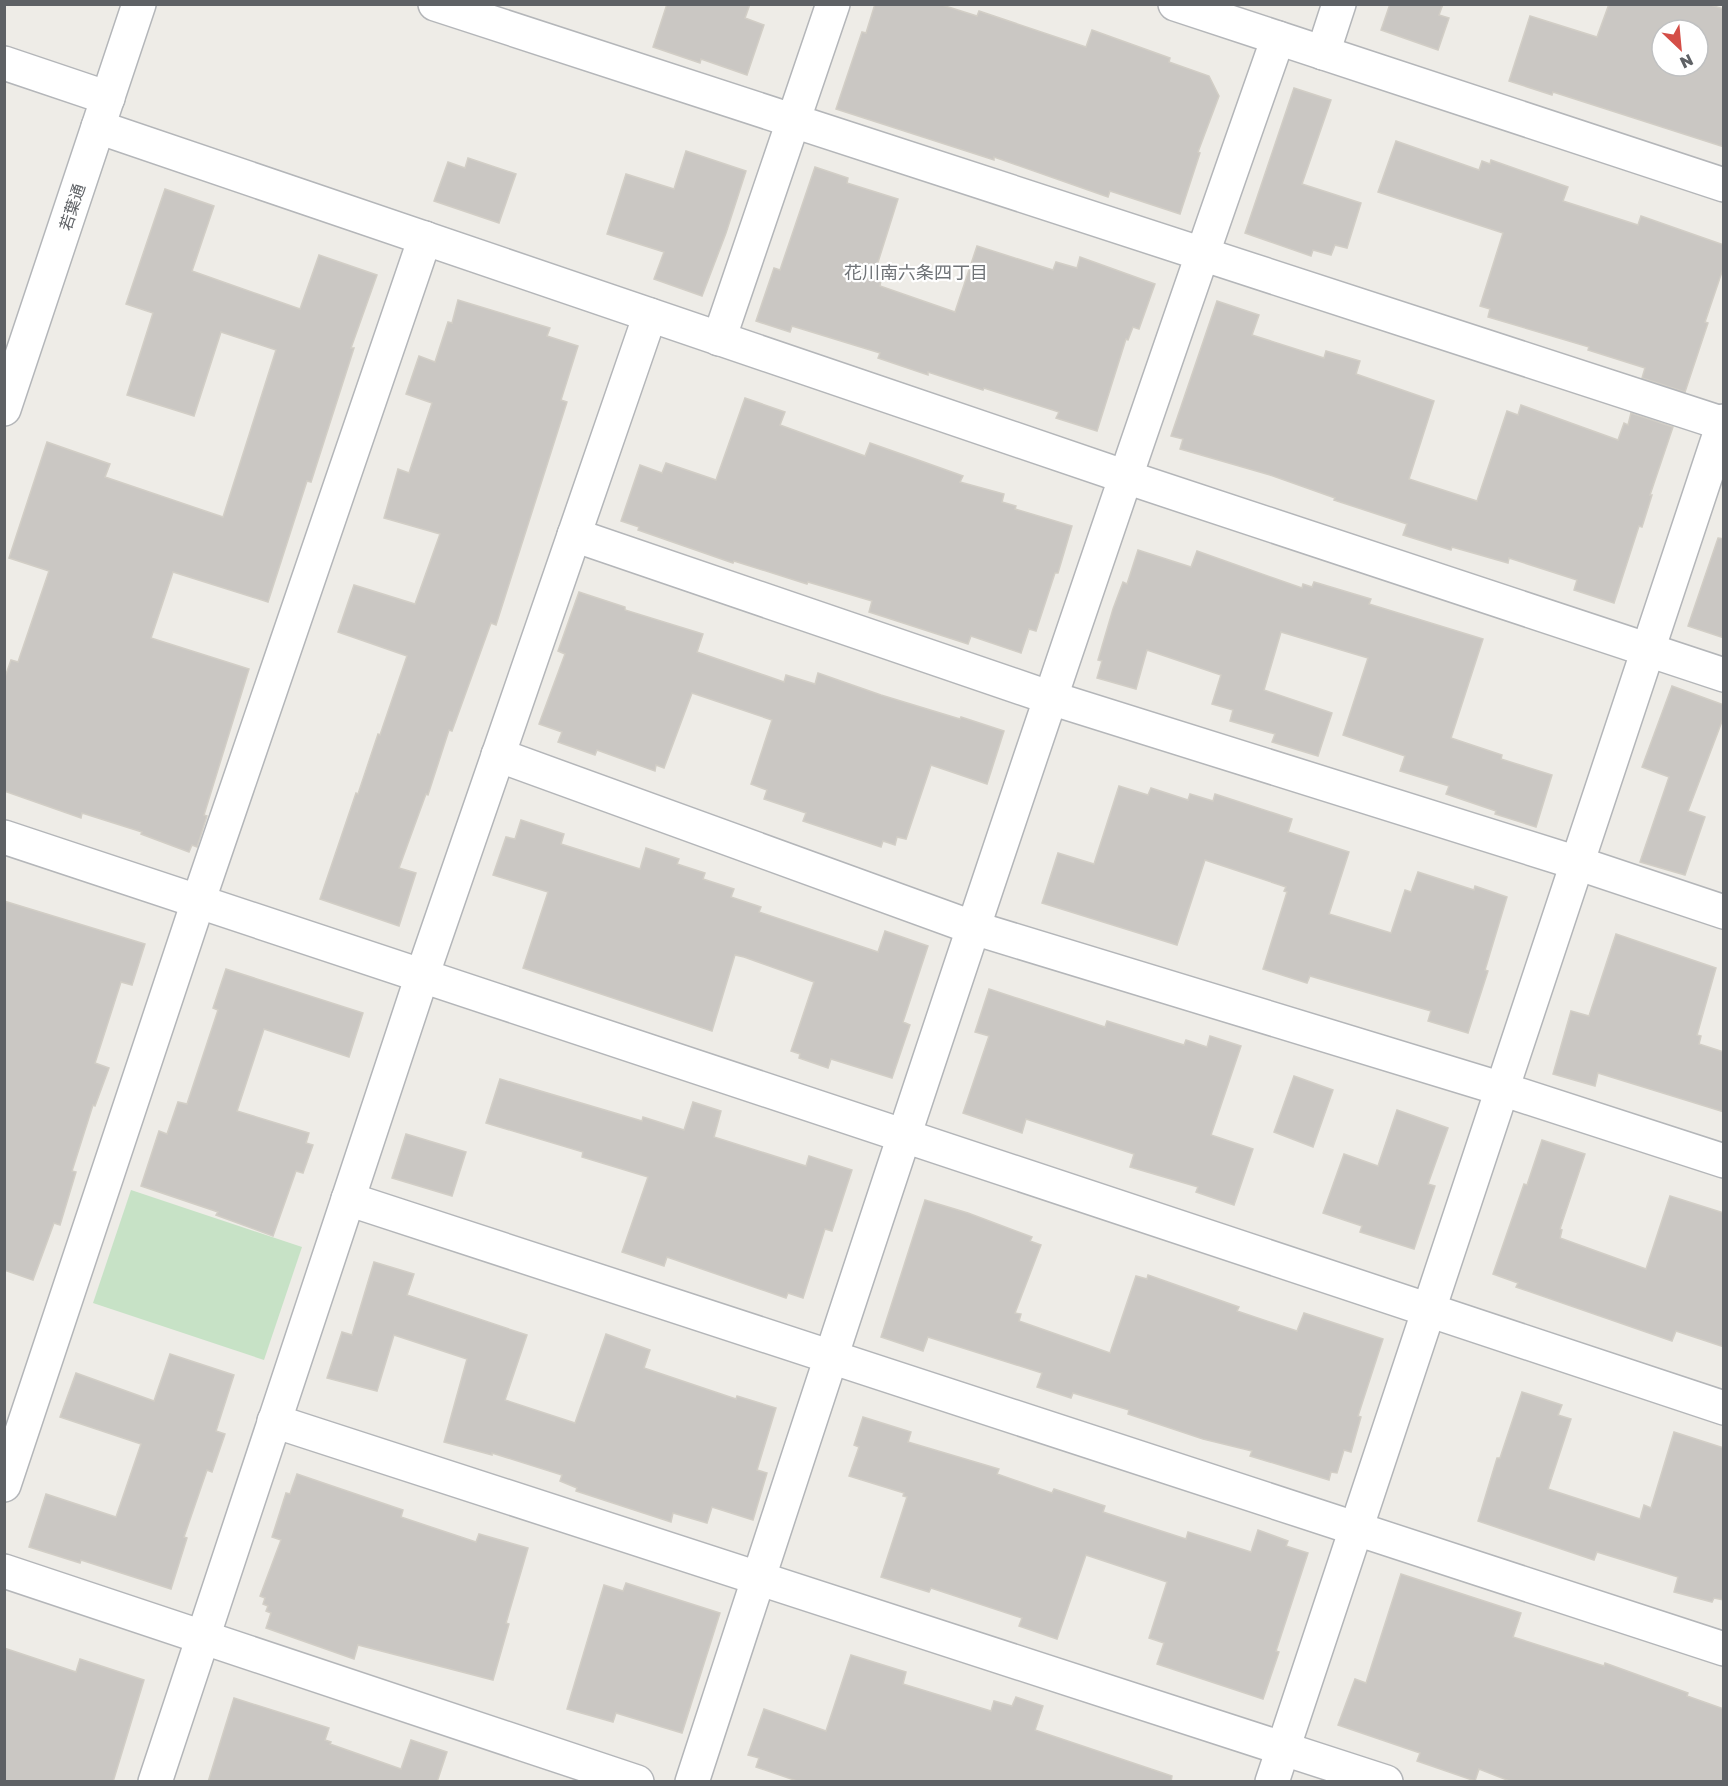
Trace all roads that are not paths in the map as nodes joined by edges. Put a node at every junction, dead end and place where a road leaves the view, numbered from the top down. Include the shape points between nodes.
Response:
1 (139, 4) edge
2 (435, 4) edge
3 (833, 4) edge
4 (1175, 4) edge
5 (1339, 4) edge
6 (1278, 38) junction
7 (1323, 53) junction
8 (4, 63) edge
9 (103, 112) junction
10 (794, 122) junction
11 (1724, 185) edge
12 (425, 238) junction
13 (1202, 255) junction
14 (650, 315) junction
15 (719, 339) junction
16 (4, 409) edge
17 (1723, 423) edge
18 (1126, 477) junction
19 (574, 535) junction
20 (1648, 649) junction
21 (1724, 675) edge
22 (1052, 698) junction
23 (498, 756) junction
24 (4, 837) edge
25 (1577, 863) junction
26 (198, 902) junction
27 (1724, 912) edge
28 (974, 927) junction
29 (422, 976) junction
30 (1502, 1089) junction
31 (903, 1135) junction
32 (1724, 1161) edge
33 (348, 1199) junction
34 (1429, 1310) junction
35 (830, 1358) junction
36 (1724, 1408) edge
37 (274, 1420) junction
38 (4, 1485) edge
39 (1356, 1528) junction
40 (4, 1571) edge
41 (758, 1579) junction
42 (202, 1638) junction
43 (1724, 1649) edge
44 (1283, 1747) junction
45 (155, 1782) edge
46 (637, 1782) edge
47 (692, 1782) edge
48 (1272, 1782) edge
49 (1386, 1782) edge

1 - 9 street, 若葉通
2 - 10 street
3 - 10 street
4 - 6 street
5 - 7 street
6 - 7 street
6 - 13 street
7 - 11 street
8 - 9 street
9 - 12 street
9 - 16 street, 若葉通
10 - 13 street
10 - 15 street
12 - 14 street
12 - 26 street
13 - 17 street
13 - 18 street
14 - 15 street
14 - 19 street
15 - 18 street
17 - 20 street
18 - 20 street
18 - 22 street
19 - 22 street
19 - 23 street
20 - 21 street
20 - 25 street
22 - 25 street
22 - 28 street
23 - 28 street
23 - 29 street
24 - 26 street
25 - 27 street
25 - 30 street
26 - 29 street
26 - 38 street
28 - 30 street
28 - 31 street
29 - 31 street
29 - 33 street
30 - 32 street
30 - 34 street
31 - 34 street
31 - 35 street
33 - 35 street
33 - 37 street
34 - 36 street
34 - 39 street
35 - 39 street
35 - 41 street
37 - 41 street
37 - 42 street
39 - 43 street
39 - 44 street
40 - 42 street
41 - 44 street
41 - 47 street
42 - 45 street
42 - 46 street
44 - 48 street
44 - 49 street

